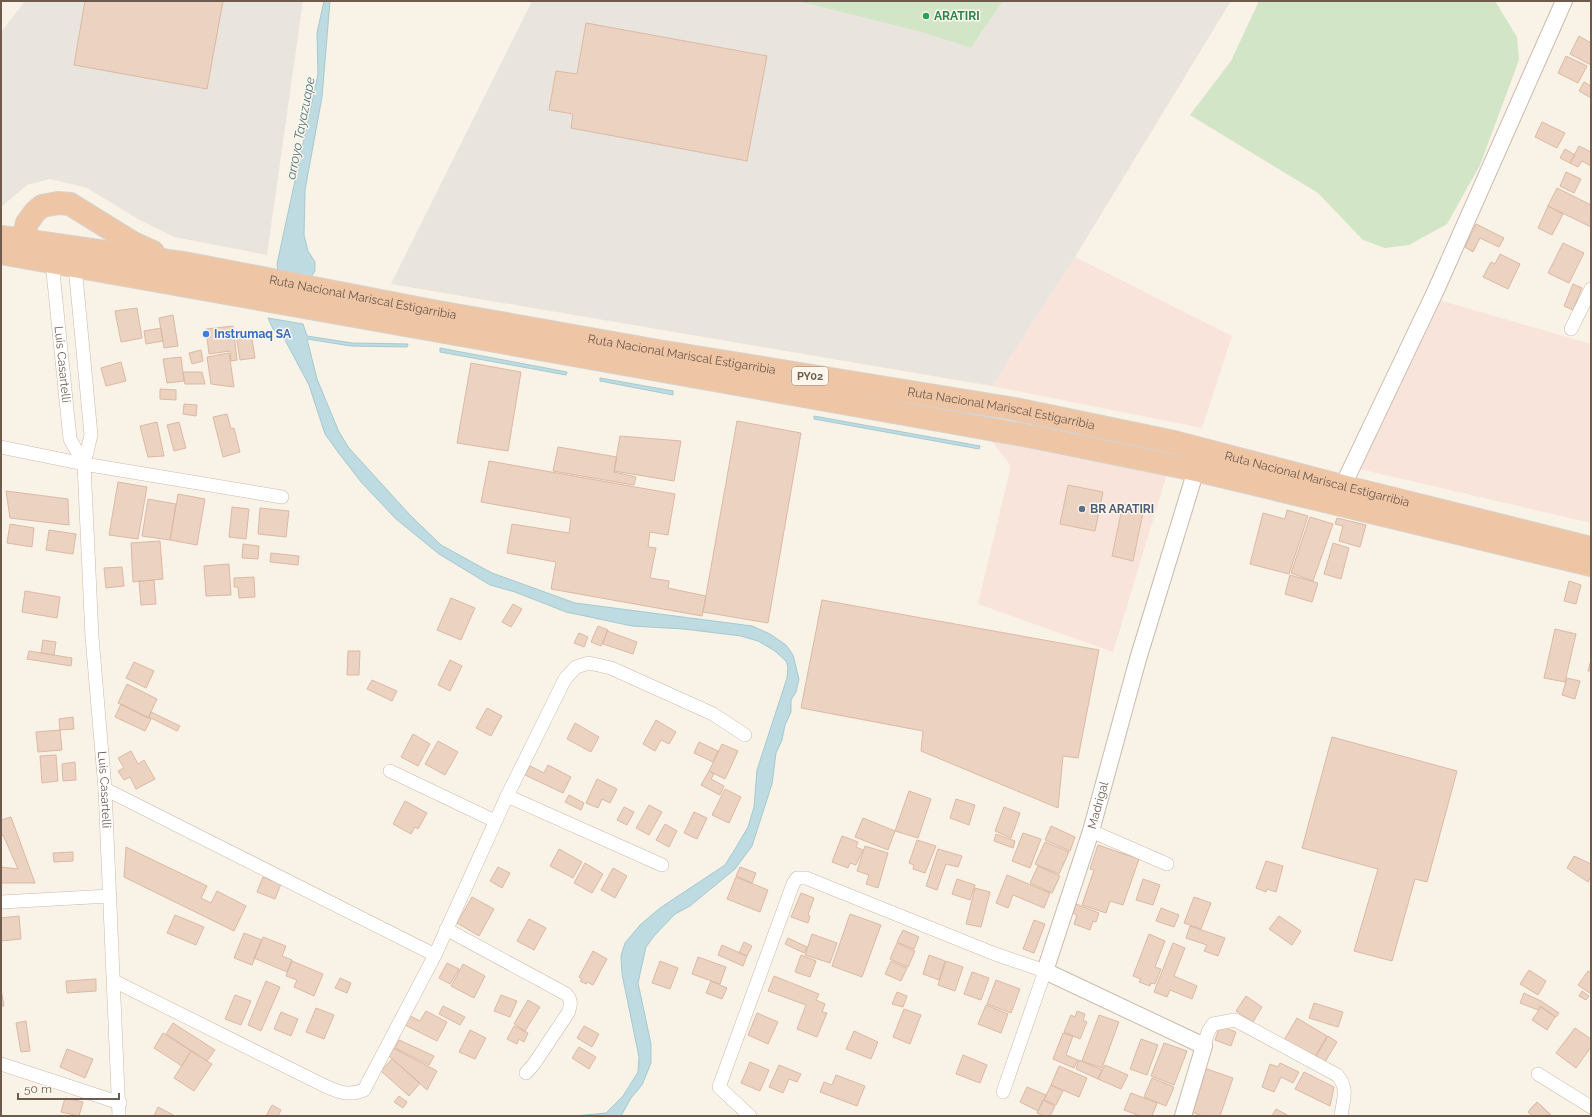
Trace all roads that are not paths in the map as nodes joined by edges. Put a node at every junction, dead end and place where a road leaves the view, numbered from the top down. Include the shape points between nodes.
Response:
1 (1564, 1) edge
2 (10, 246) edge
3 (52, 262) junction
4 (189, 264) junction
5 (75, 266) junction
6 (1591, 289) edge
7 (1571, 329) dead end
8 (1, 447) edge
9 (84, 464) junction
10 (1196, 470) junction
11 (1339, 494) junction
12 (282, 497) dead end
13 (1591, 548) edge
14 (1591, 565) edge
15 (745, 735) dead end
16 (390, 771) dead end
17 (105, 789) junction
18 (507, 796) junction
19 (495, 821) junction
20 (1091, 831) junction
21 (1167, 864) dead end
22 (662, 865) dead end
23 (110, 896) junction
24 (1, 902) edge
25 (446, 929) junction
26 (435, 955) junction
27 (1045, 971) junction
28 (114, 981) junction
29 (1204, 1046) junction
30 (1, 1064) edge
31 (526, 1073) dead end
32 (1538, 1074) dead end
33 (1003, 1092) dead end
34 (120, 1103) junction
35 (1591, 1107) edge
36 (120, 1116) edge
37 (750, 1116) edge
38 (1183, 1116) edge
39 (1341, 1116) edge

1 - 11 street via 1436,290
2 - 3 highway, Ruta Nacional Mariscal Estigarribia / PY02
2 - 4 highway, Ruta Nacional Mariscal Estigarribia / PY02
2 - 4 highway via 35,212 49,204 66,203 133,244
3 - 5 highway, Ruta Nacional Mariscal Estigarribia / PY02
3 - 9 street, Luis Casartelli via 70,439
4 - 11 highway, Ruta Nacional Mariscal Estigarribia / PY02 via 626,346 1015,409 1174,442
5 - 9 street, Luis Casartelli via 91,435
5 - 10 highway, Ruta Nacional Mariscal Estigarribia / PY02 via 1034,437
6 - 7 street
8 - 9 street
9 - 12 street
9 - 17 street, Luis Casartelli via 92,637
10 - 11 highway, Ruta Nacional Mariscal Estigarribia / PY02
10 - 20 street, Madrigal via 1138,659
11 - 13 highway, Ruta Nacional Mariscal Estigarribia / PY02
11 - 14 highway, Ruta Nacional Mariscal Estigarribia / PY02
15 - 18 street via 699,707 611,668 589,663 576,667 565,679
16 - 19 street
17 - 23 street, Luis Casartelli
17 - 26 street
18 - 19 street
18 - 22 street
19 - 25 street
20 - 21 street
20 - 27 street, Madrigal
23 - 24 street
23 - 28 street, Luis Casartelli
25 - 26 street
25 - 31 street via 570,998 568,1013
26 - 28 street via 364,1090 355,1094 345,1094 321,1084
27 - 29 street
27 - 33 street
27 - 37 street via 995,954 806,878 797,878 719,1087
28 - 34 street, Luis Casartelli
29 - 38 street
29 - 39 street via 1213,1024 1235,1020 1337,1075 1344,1082 1345,1091
30 - 34 street
32 - 35 street
34 - 36 street, Luis Casartelli

